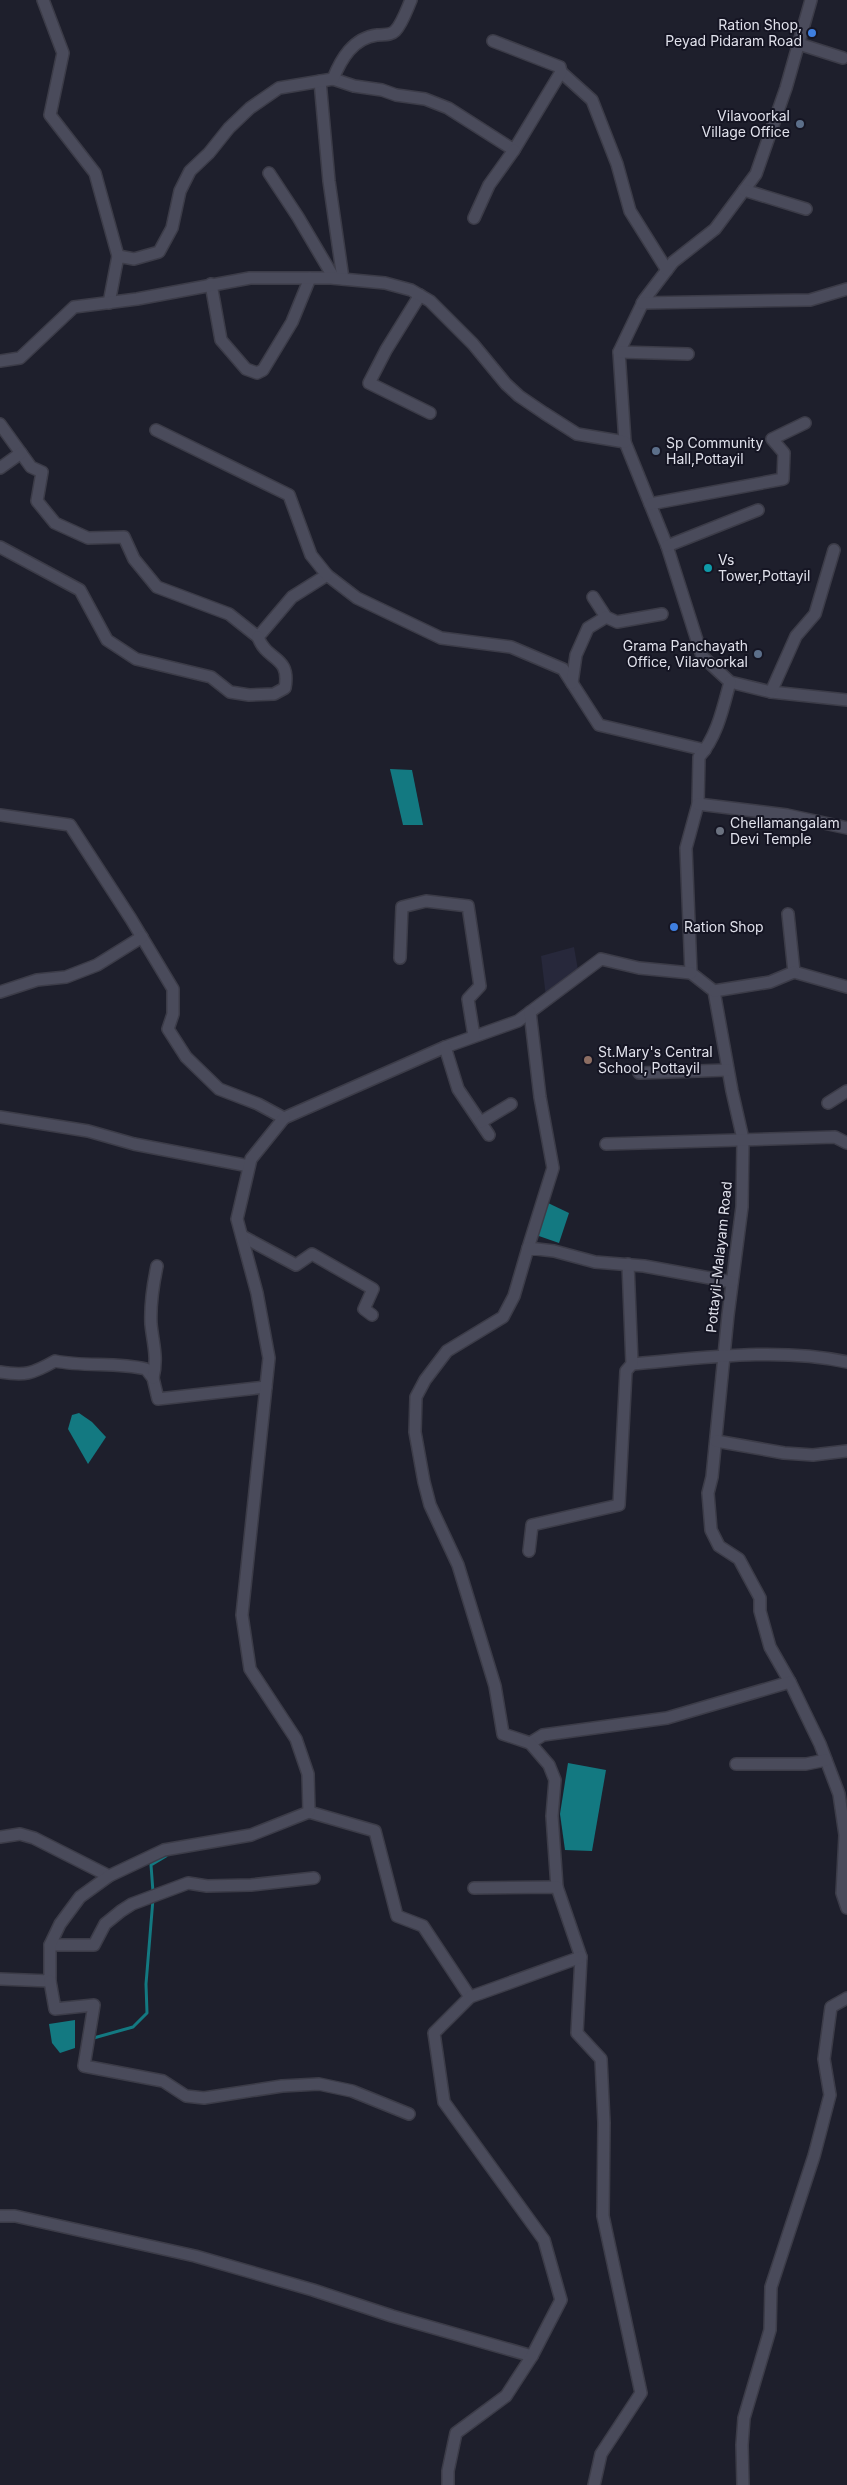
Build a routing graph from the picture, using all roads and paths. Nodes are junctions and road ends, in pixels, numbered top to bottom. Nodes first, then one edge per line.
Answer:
1 (43, 0) edge
2 (411, 0) edge
3 (811, 0) edge
4 (493, 41) dead end
5 (799, 44) junction
6 (843, 58) dead end
7 (561, 72) junction
8 (333, 79) junction
9 (320, 81) junction
10 (514, 150) junction
11 (269, 173) dead end
12 (744, 190) junction
13 (806, 209) dead end
14 (474, 218) dead end
15 (118, 256) junction
16 (667, 270) junction
17 (310, 278) junction
18 (339, 279) junction
19 (211, 284) junction
20 (847, 289) edge
21 (420, 295) junction
22 (109, 303) junction
23 (642, 303) junction
24 (618, 352) junction
25 (688, 354) dead end
26 (0, 361) edge
27 (430, 413) dead end
28 (805, 423) dead end
29 (0, 424) edge
30 (156, 430) dead end
31 (624, 442) junction
32 (20, 453) junction
33 (0, 468) edge
34 (650, 504) junction
35 (758, 510) dead end
36 (667, 546) junction
37 (0, 547) edge
38 (834, 550) dead end
39 (327, 575) junction
40 (594, 597) dead end
41 (662, 614) dead end
42 (606, 617) junction
43 (258, 636) junction
44 (730, 682) junction
45 (572, 683) junction
46 (771, 692) junction
47 (847, 700) edge
48 (705, 750) junction
49 (698, 804) junction
50 (0, 815) edge
51 (847, 828) edge
52 (788, 914) dead end
53 (142, 937) junction
54 (400, 958) dead end
55 (691, 972) junction
56 (794, 972) junction
57 (847, 987) edge
58 (714, 991) junction
59 (0, 992) edge
60 (530, 1012) junction
61 (474, 1036) junction
62 (445, 1047) junction
63 (728, 1070) junction
64 (639, 1073) dead end
65 (847, 1092) edge
66 (828, 1103) dead end
67 (511, 1104) dead end
68 (0, 1117) edge
69 (284, 1118) junction
70 (481, 1122) junction
71 (489, 1135) dead end
72 (743, 1139) junction
73 (847, 1142) edge
74 (606, 1144) dead end
75 (249, 1166) junction
76 (242, 1236) junction
77 (528, 1248) junction
78 (628, 1264) junction
79 (157, 1266) dead end
80 (732, 1282) junction
81 (372, 1315) dead end
82 (725, 1356) junction
83 (847, 1362) edge
84 (632, 1364) junction
85 (0, 1372) edge
86 (153, 1378) junction
87 (266, 1387) junction
88 (716, 1441) junction
89 (847, 1451) edge
90 (530, 1551) dead end
91 (790, 1682) junction
92 (530, 1743) junction
93 (826, 1760) junction
94 (736, 1764) dead end
95 (310, 1812) junction
96 (0, 1837) edge
97 (109, 1876) junction
98 (314, 1878) dead end
99 (557, 1887) junction
100 (474, 1888) dead end
101 (847, 1908) edge
102 (50, 1945) junction
103 (581, 1957) junction
104 (0, 1979) edge
105 (50, 1982) junction
106 (470, 1997) junction
107 (847, 1998) edge
108 (409, 2114) dead end
109 (0, 2216) edge
110 (532, 2356) junction
111 (448, 2485) edge
112 (594, 2485) edge
113 (742, 2485) edge

1 - 15 street
2 - 8 street
3 - 5 street
4 - 7 street
5 - 6 street
5 - 12 street
7 - 10 street
7 - 16 street
8 - 9 street
8 - 10 street
9 - 15 street
9 - 18 street
10 - 14 street
11 - 18 street
12 - 13 street
12 - 16 street
15 - 22 street
16 - 23 street
17 - 18 street
17 - 19 street
17 - 19 street
18 - 21 street
19 - 22 street
20 - 23 street
21 - 27 street
21 - 31 street
22 - 26 street
23 - 24 street
24 - 25 street
24 - 31 street
28 - 34 street
29 - 32 street
30 - 39 street
31 - 34 street
32 - 33 street
32 - 43 street
34 - 36 street
35 - 36 street
36 - 44 street
37 - 43 street
38 - 46 street
39 - 43 street
39 - 45 street
40 - 42 street
41 - 42 street
42 - 45 street
44 - 46 street
44 - 48 street
45 - 48 street
46 - 47 street
48 - 49 street
49 - 51 street
49 - 55 street
50 - 53 street
52 - 56 street
53 - 59 street
53 - 69 street
54 - 61 street
55 - 58 street
55 - 60 street
56 - 57 street
56 - 58 street
58 - 63 street, Pottayil-Malayam Road
60 - 61 street
60 - 77 street
61 - 62 street
62 - 69 street
62 - 70 street
63 - 64 street
63 - 72 street, Pottayil-Malayam Road
65 - 66 street
67 - 70 street
68 - 75 street
69 - 75 street
70 - 71 street
72 - 73 street
72 - 74 street
72 - 80 street, Pottayil-Malayam Road
75 - 76 street
76 - 81 street
76 - 87 street
77 - 78 street
77 - 92 street
78 - 80 street
78 - 84 street
79 - 86 street
80 - 82 street, Pottayil-Malayam Road
82 - 83 street
82 - 84 street
82 - 88 street, Pottayil-Malayam Road
84 - 90 street
85 - 86 street
86 - 87 street
87 - 95 street
88 - 89 street
88 - 91 street, Pottayil-Malayam Road
91 - 92 street
91 - 93 street, Pottayil-Malayam Road
92 - 99 street
93 - 94 street
93 - 101 street, Pottayil-Malayam Road
95 - 97 street
95 - 106 street
96 - 97 street
97 - 102 street
98 - 102 street
99 - 100 street
99 - 103 street
102 - 105 street
103 - 106 street
103 - 112 street
104 - 105 street
105 - 108 street
106 - 110 street
107 - 113 street
109 - 110 street
110 - 111 street

